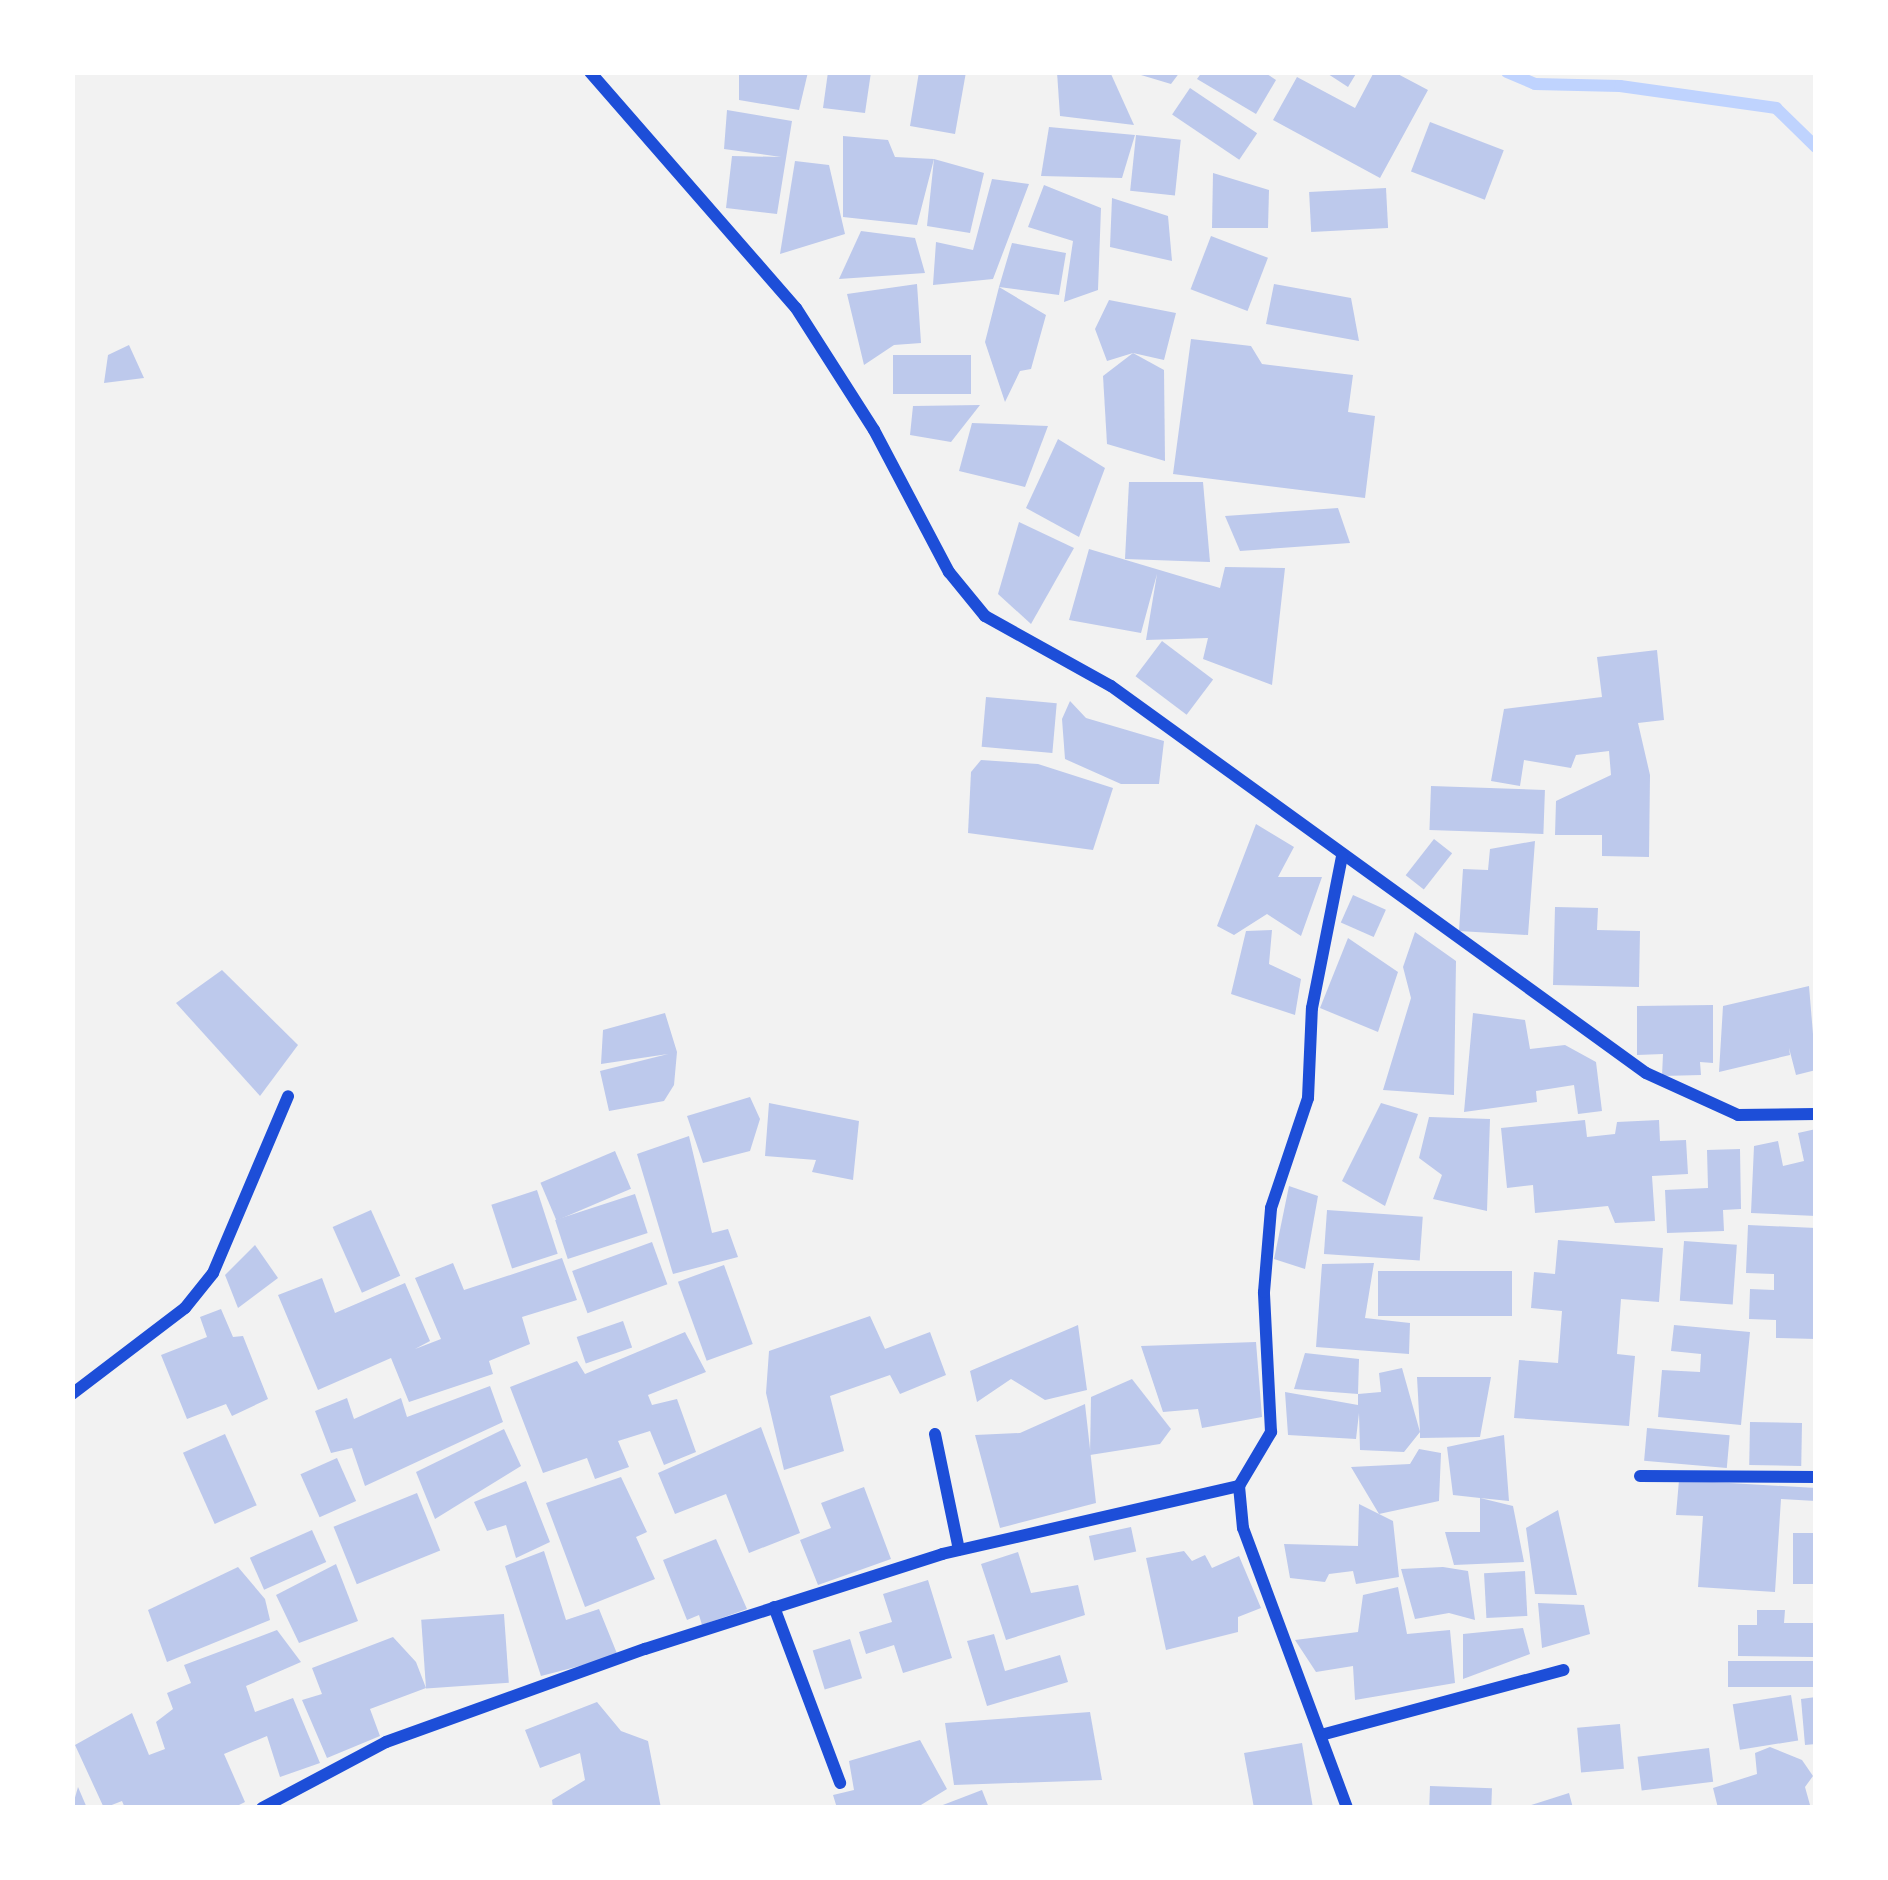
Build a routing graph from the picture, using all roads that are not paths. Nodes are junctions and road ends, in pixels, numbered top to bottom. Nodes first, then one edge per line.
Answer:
1 (590, 72) edge
2 (1342, 856) junction
3 (288, 1096) dead end
4 (1816, 1114) edge
5 (72, 1394) edge
6 (935, 1434) dead end
7 (1640, 1476) dead end
8 (1816, 1478) edge
9 (1239, 1486) junction
10 (958, 1550) junction
11 (774, 1607) junction
12 (1563, 1670) dead end
13 (1321, 1735) junction
14 (840, 1783) dead end
15 (262, 1808) edge
16 (1347, 1808) edge

1 - 2 street
2 - 4 street
2 - 9 street
3 - 5 street
6 - 10 street
7 - 8 street
9 - 10 street
9 - 13 street
10 - 11 street
11 - 14 street
11 - 15 street
12 - 13 street
13 - 16 street

